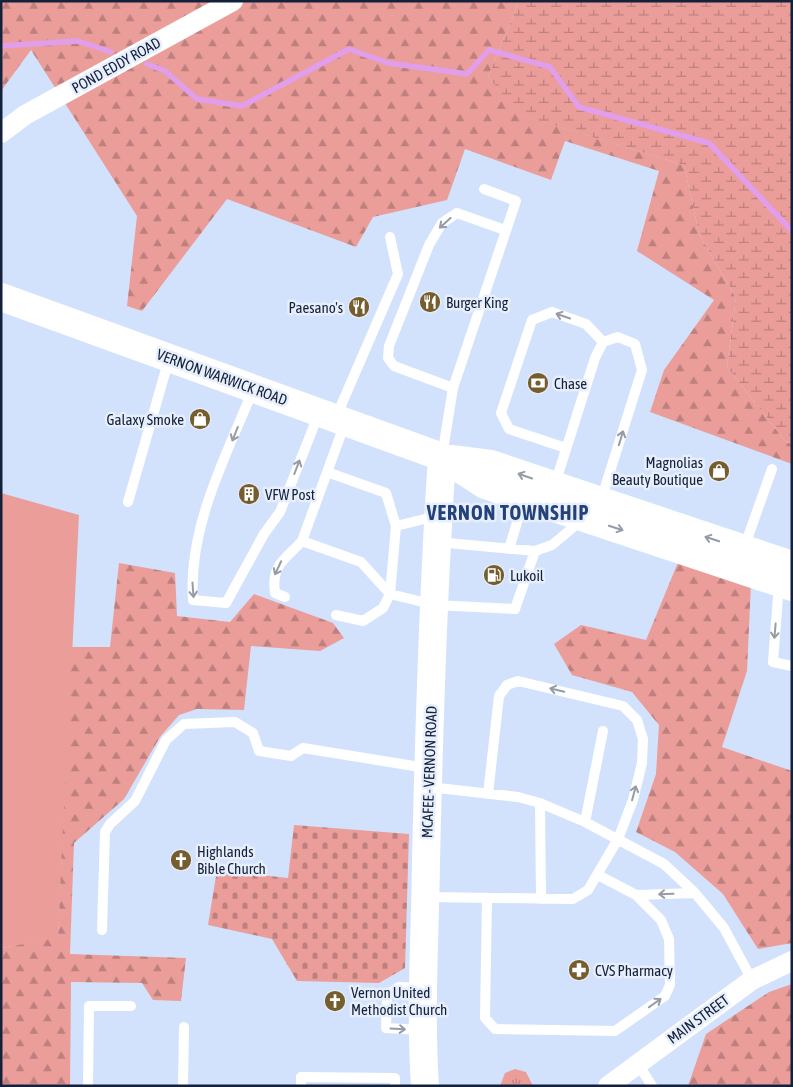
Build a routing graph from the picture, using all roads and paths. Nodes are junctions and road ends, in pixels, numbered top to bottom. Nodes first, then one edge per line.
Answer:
1 (233, 1) edge
2 (1, 133) edge
3 (484, 189) dead end
4 (505, 230) junction
5 (390, 237) dead end
6 (1, 297) edge
7 (603, 342) junction
8 (169, 358) junction
9 (453, 388) junction
10 (253, 389) junction
11 (333, 417) junction
12 (566, 448) junction
13 (442, 458) junction
14 (772, 470) dead end
15 (327, 472) junction
16 (554, 486) junction
17 (524, 498) junction
18 (128, 502) dead end
19 (593, 510) junction
20 (438, 515) junction
21 (396, 526) junction
22 (302, 541) junction
23 (436, 542) junction
24 (509, 549) junction
25 (744, 549) junction
26 (534, 551) junction
27 (788, 578) edge
28 (390, 594) junction
29 (285, 597) dead end
30 (435, 605) junction
31 (336, 615) dead end
32 (792, 666) edge
33 (603, 730) dead end
34 (428, 778) junction
35 (488, 794) junction
36 (540, 803) junction
37 (585, 822) junction
38 (618, 839) junction
39 (598, 875) junction
40 (695, 893) junction
41 (636, 895) junction
42 (426, 897) junction
43 (486, 899) junction
44 (541, 900) junction
45 (102, 930) dead end
46 (792, 962) edge
47 (752, 980) junction
48 (424, 988) junction
49 (131, 1006) dead end
50 (184, 1027) dead end
51 (422, 1030) junction
52 (638, 1064) junction
53 (88, 1086) edge
54 (183, 1086) edge
55 (301, 1086) edge
56 (395, 1086) edge
57 (425, 1086) edge
58 (608, 1086) edge
59 (652, 1086) edge

1 - 2 street, POND EDDY ROAD
3 - 4 lane
4 - 9 lane
4 -> 9 lane
5 - 11 lane
6 - 8 main road, VERNON WARWICK ROAD
7 - 12 lane
7 -> 12 lane
19 -> 7 lane
8 - 10 main road, VERNON WARWICK ROAD
8 - 18 lane
9 - 13 lane
10 - 11 main road, VERNON WARWICK ROAD
10 -> 11 lane
11 - 13 main road, VERNON WARWICK ROAD
11 - 15 lane
12 - 16 lane
16 -> 13 main road
13 - 17 main road
13 - 20 main road, MCAFEE - VERNON ROAD
14 - 25 lane
15 - 21 lane
15 - 22 lane
16 - 19 main road
17 - 19 main road
17 - 24 lane
25 -> 19 main road
19 - 26 lane
19 -> 27 main road
20 - 21 lane
20 - 23 main road, MCAFEE - VERNON ROAD
21 - 28 lane
22 - 28 lane
22 -> 29 lane
23 - 24 lane
23 - 30 main road, MCAFEE - VERNON ROAD
24 - 26 lane
25 - 27 main road
26 - 30 lane
27 -> 32 lane
28 - 30 lane
28 - 31 lane
30 - 34 main road, MCAFEE - VERNON ROAD
33 - 37 lane
34 - 35 lane
34 - 42 main road, MCAFEE - VERNON ROAD
34 - 45 lane
35 - 36 lane
38 -> 35 lane
36 - 37 lane
36 - 44 lane
37 - 38 lane
38 - 39 lane
38 - 40 lane
39 - 41 lane
39 - 44 lane
40 -> 41 lane
40 - 47 lane
43 -> 41 lane
42 - 43 lane
42 - 48 main road, MCAFEE - VERNON ROAD
43 - 44 lane
46 - 47 street, MAIN STREET
47 - 52 street, MAIN STREET
48 - 51 main road, MCAFEE - VERNON ROAD
48 -> 51 lane
49 - 53 lane
50 - 54 lane
51 - 57 main road, MCAFEE - VERNON ROAD
52 - 58 street, MAIN STREET
52 - 59 lane
55 - 56 lane

